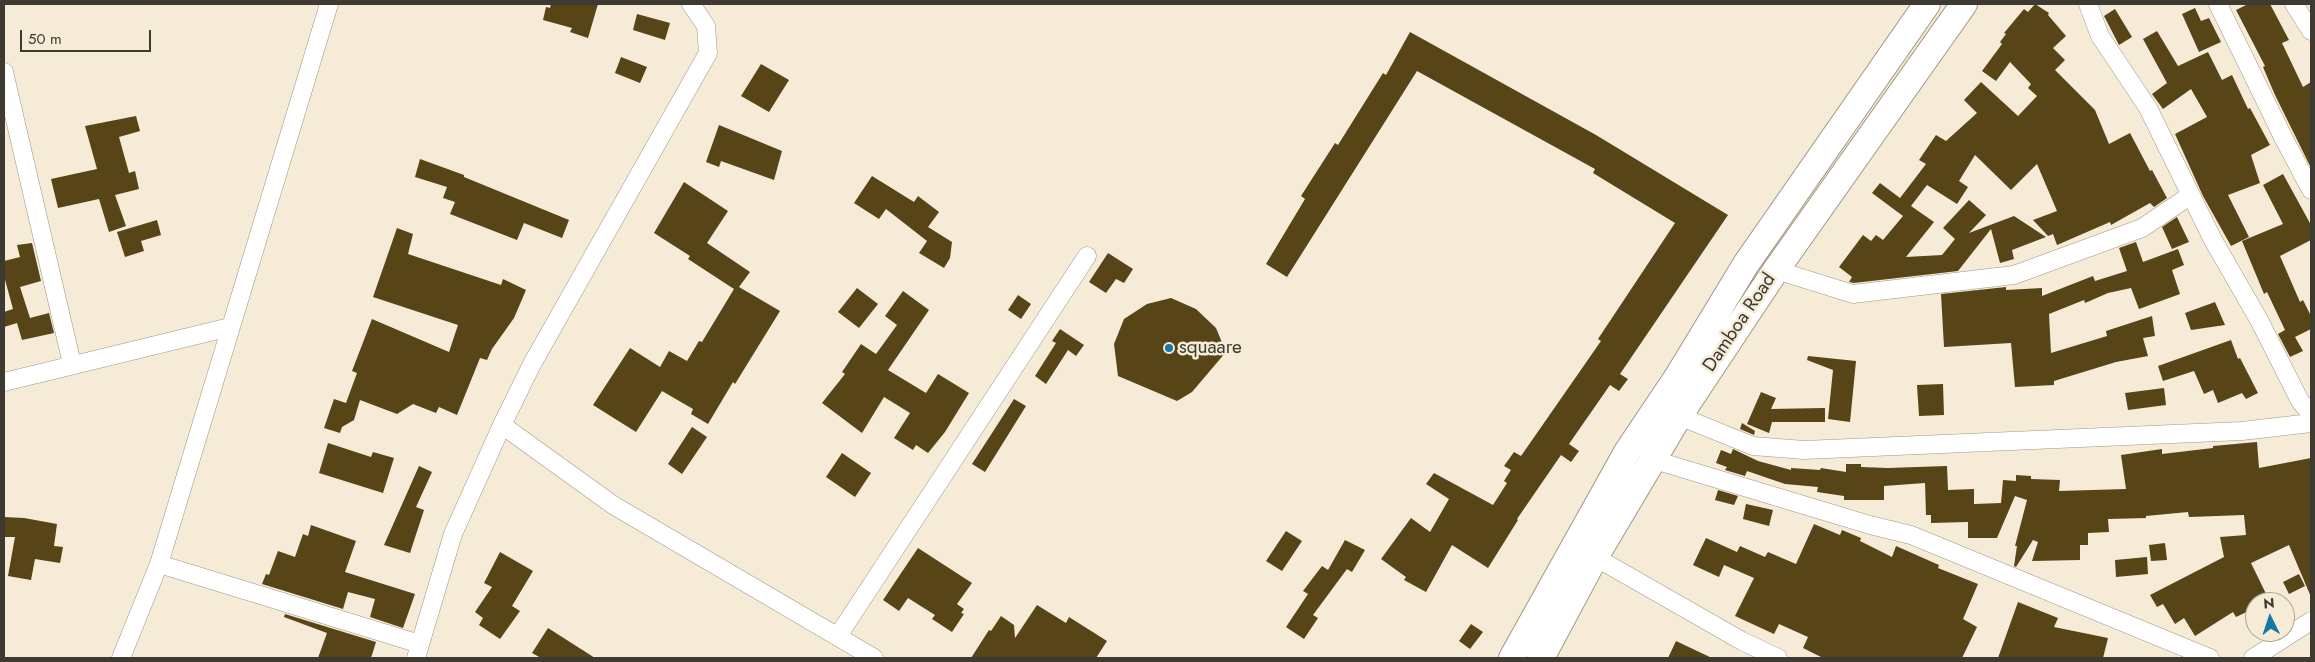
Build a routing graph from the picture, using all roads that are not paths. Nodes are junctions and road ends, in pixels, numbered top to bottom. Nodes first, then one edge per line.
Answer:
1 (329, 4) edge
2 (691, 4) edge
3 (1927, 4) edge
4 (1964, 4) edge
5 (2088, 4) edge
6 (2218, 4) edge
7 (2294, 4) edge
8 (2311, 31) edge
9 (4, 72) edge
10 (2311, 190) edge
11 (2191, 195) junction
12 (1087, 256) dead end
13 (1776, 270) junction
14 (230, 327) junction
15 (72, 364) junction
16 (4, 382) edge
17 (2311, 414) edge
18 (1678, 416) junction
19 (2311, 423) edge
20 (502, 424) junction
21 (1651, 459) junction
22 (1595, 556) junction
23 (159, 564) junction
24 (2311, 621) edge
25 (838, 636) junction
26 (418, 651) edge
27 (121, 658) edge
28 (874, 658) edge
29 (1512, 658) edge
30 (1541, 658) edge
31 (1778, 658) edge
32 (2210, 658) edge
33 (2253, 658) edge

1 - 14 street
2 - 20 street
3 - 29 main road, Damboa Road
4 - 13 main road, Damboa Road
5 - 11 street
6 - 10 street
7 - 8 street
9 - 15 street
11 - 13 street
11 - 17 street
12 - 25 street
13 - 18 main road, Damboa Road
14 - 15 street
14 - 23 street
15 - 16 street
18 - 19 street
18 - 21 main road, Damboa Road
20 - 25 street
20 - 26 street
21 - 22 main road, Damboa Road
21 - 32 street
22 - 30 main road, Damboa Road
22 - 31 street
23 - 26 street
23 - 27 street
24 - 33 street
25 - 28 street

